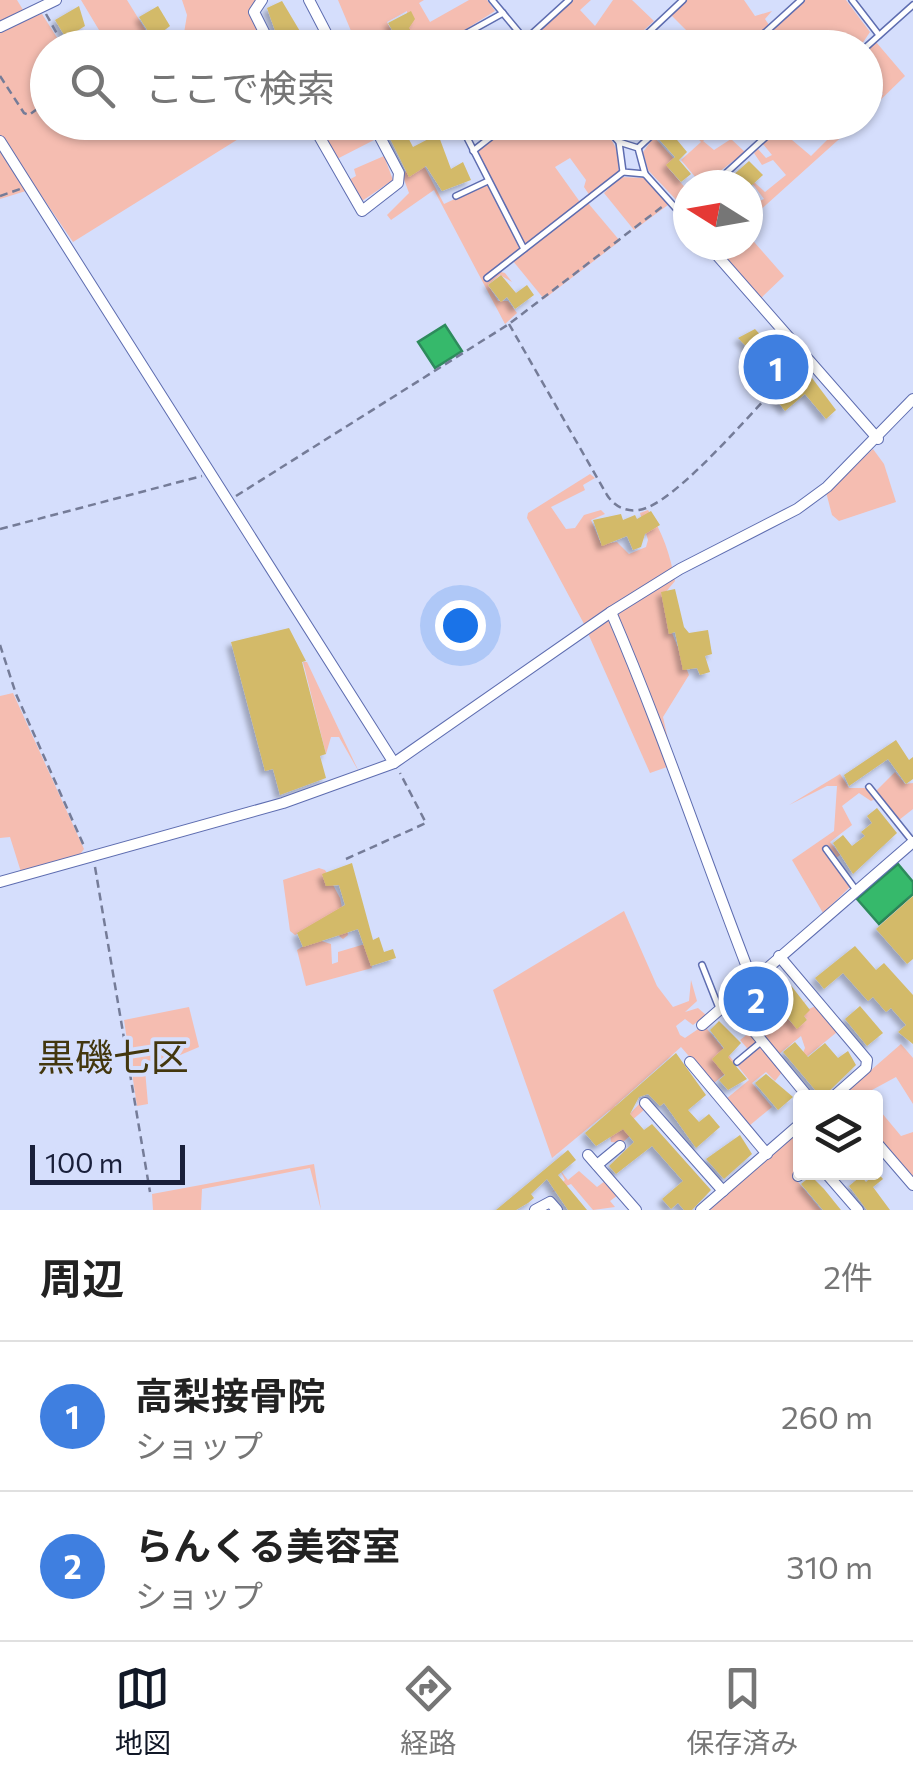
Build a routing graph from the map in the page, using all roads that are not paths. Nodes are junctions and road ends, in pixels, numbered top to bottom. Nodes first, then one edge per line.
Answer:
1 (56, 0) edge
2 (262, 0) edge
3 (310, 0) edge
4 (492, 0) edge
5 (568, 0) edge
6 (683, 0) edge
7 (801, 0) edge
8 (852, 0) edge
9 (913, 4) edge
10 (503, 13) junction
11 (0, 28) edge
12 (263, 30) edge
13 (325, 30) edge
14 (472, 30) edge
15 (517, 30) edge
16 (536, 30) edge
17 (651, 30) edge
18 (768, 30) edge
19 (875, 30) edge
20 (883, 31) edge
21 (321, 140) edge
22 (382, 140) edge
23 (467, 140) edge
24 (487, 140) edge
25 (647, 140) edge
26 (762, 140) edge
27 (0, 141) edge
28 (618, 142) joint
29 (638, 148) junction
30 (473, 151) junction
31 (729, 170) edge
32 (623, 172) junction
33 (645, 174) junction
34 (488, 181) junction
35 (456, 196) dead end
36 (673, 203) edge
37 (524, 250) junction
38 (721, 260) edge
39 (487, 278) dead end
40 (913, 400) edge
41 (878, 439) junction
42 (611, 612) junction
43 (394, 763) junction
44 (869, 786) dead end
45 (913, 842) edge
46 (826, 849) dead end
47 (0, 882) edge
48 (856, 890) junction
49 (779, 956) junction
50 (702, 964) dead end
51 (752, 980) junction
52 (724, 1005) junction
53 (702, 1025) dead end
54 (762, 1041) junction
55 (690, 1062) dead end
56 (736, 1062) dead end
57 (802, 1090) edge
58 (841, 1090) edge
59 (646, 1103) dead end
60 (793, 1130) edge
61 (620, 1146) dead end
62 (883, 1150) edge
63 (766, 1154) junction
64 (588, 1155) dead end
65 (597, 1165) junction
66 (832, 1180) edge
67 (913, 1185) edge
68 (723, 1191) junction
69 (534, 1210) edge
70 (557, 1210) edge
71 (636, 1210) edge
72 (701, 1210) edge
73 (858, 1210) edge

1 - 11 street
2 - 12 street
3 - 13 street
4 - 10 lane
5 - 16 lane
6 - 17 lane
7 - 18 lane
8 - 19 lane
9 - 20 lane
10 - 14 lane
10 - 15 lane
21 - 22 street
23 - 30 lane
24 - 30 lane
25 - 29 lane
26 - 31 lane
27 - 43 street
28 - 29 lane
28 - 32 lane
29 - 33 lane
30 - 34 lane
32 - 33 lane
32 - 37 lane
33 - 36 lane
34 - 35 lane
34 - 37 lane
37 - 39 lane
38 - 41 street
40 - 41 street
41 - 42 street
42 - 43 street
42 - 51 street
43 - 47 street
44 - 45 lane
45 - 48 street
46 - 48 lane
48 - 49 street
49 - 51 street
49 - 58 street
50 - 52 lane
51 - 52 street
52 - 53 street
52 - 54 street
54 - 56 lane
54 - 57 street
55 - 63 street
59 - 68 street
60 - 63 street
61 - 65 street
62 - 67 street
63 - 68 street
64 - 65 street
65 - 71 street
66 - 73 street
68 - 72 street
69 - 70 street

